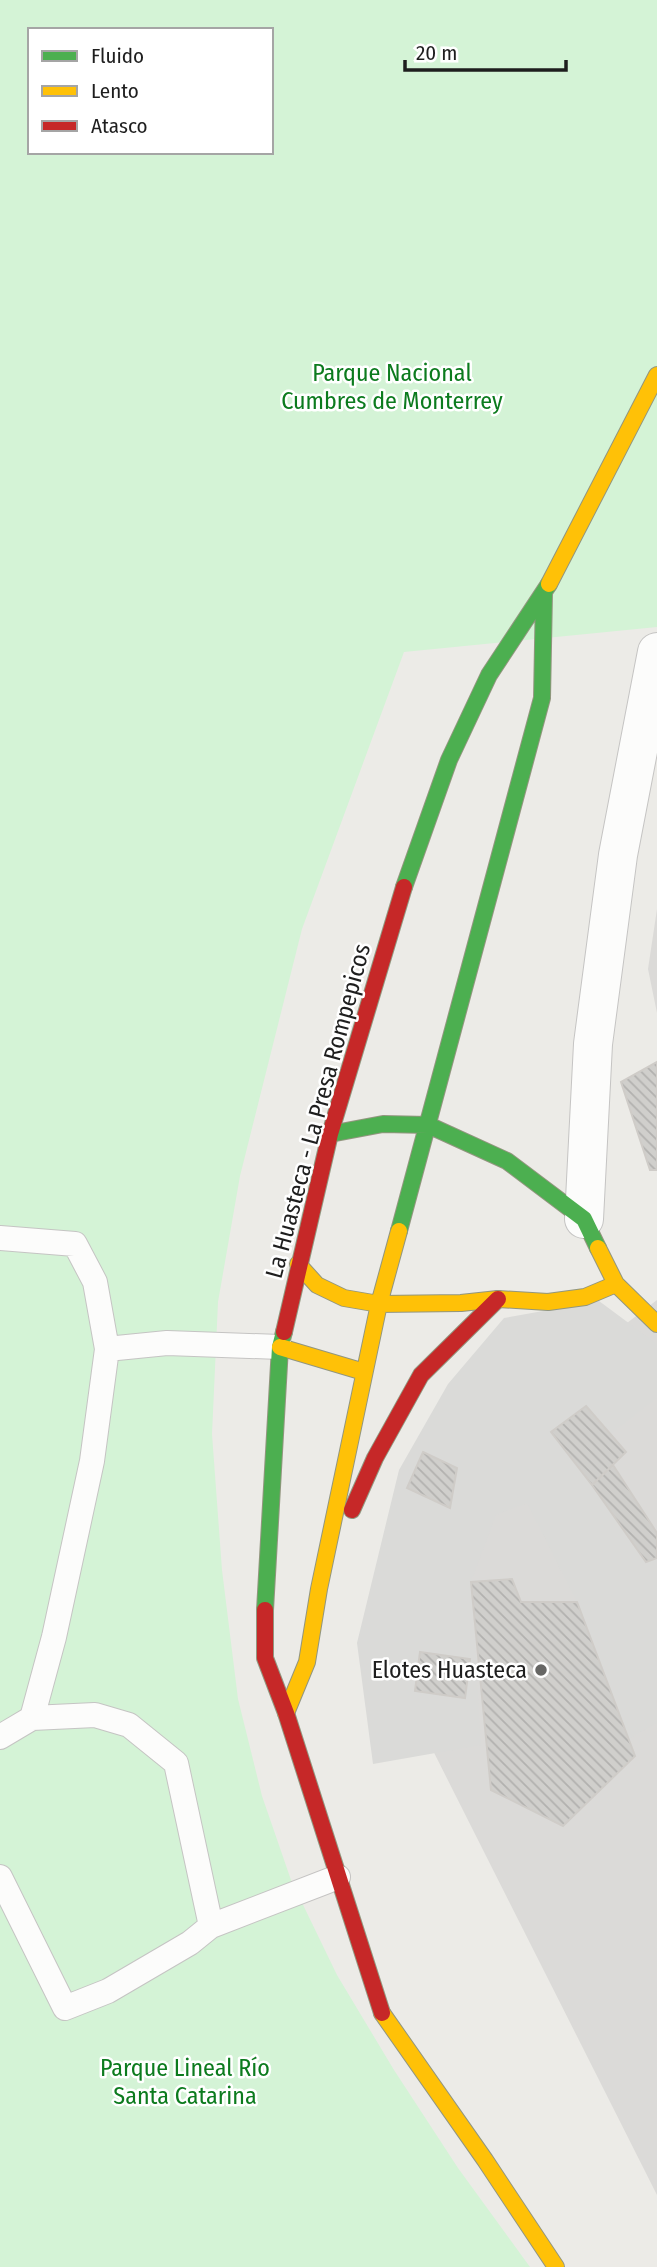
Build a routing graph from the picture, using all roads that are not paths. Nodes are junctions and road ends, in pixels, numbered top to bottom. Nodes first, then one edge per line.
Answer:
1 (657, 375) edge
2 (544, 593) junction
3 (657, 652) edge
4 (428, 1125) junction
5 (330, 1135) junction
6 (584, 1219) junction
7 (0, 1238) edge
8 (298, 1264) junction
9 (616, 1284) junction
10 (498, 1299) junction
11 (379, 1304) junction
12 (653, 1311) edge
13 (280, 1347) junction
14 (107, 1349) junction
15 (364, 1372) junction
16 (319, 1589) junction
17 (286, 1713) junction
18 (32, 1718) junction
19 (0, 1737) edge
20 (0, 1877) edge
21 (338, 1877) junction
22 (211, 1926) junction
23 (556, 2267) edge

1 - 2 main road, La Huasteca - La Presa Rompepicos
2 - 4 main road, La Huasteca - La Presa Rompepicos
2 - 5 main road, La Huasteca - La Presa Rompepicos
3 - 6 street
4 - 5 main road
4 - 6 main road
4 - 11 main road, La Huasteca - La Presa Rompepicos
5 - 8 main road, La Huasteca - La Presa Rompepicos
6 - 9 main road
7 - 14 lane
8 - 11 main road
8 - 13 main road, La Huasteca - La Presa Rompepicos
9 - 10 main road
9 - 12 main road
10 - 11 main road
10 - 16 main road
11 - 15 main road, La Huasteca - La Presa Rompepicos
13 - 14 lane
13 - 15 main road
13 - 17 main road, La Huasteca - La Presa Rompepicos
14 - 18 lane
15 - 16 main road, La Huasteca - La Presa Rompepicos
16 - 17 main road, La Huasteca - La Presa Rompepicos
17 - 21 main road, La Huasteca - La Presa Rompepicos
18 - 19 lane
18 - 22 lane
20 - 22 lane
21 - 22 lane
21 - 23 main road, La Huasteca - La Presa Rompepicos

